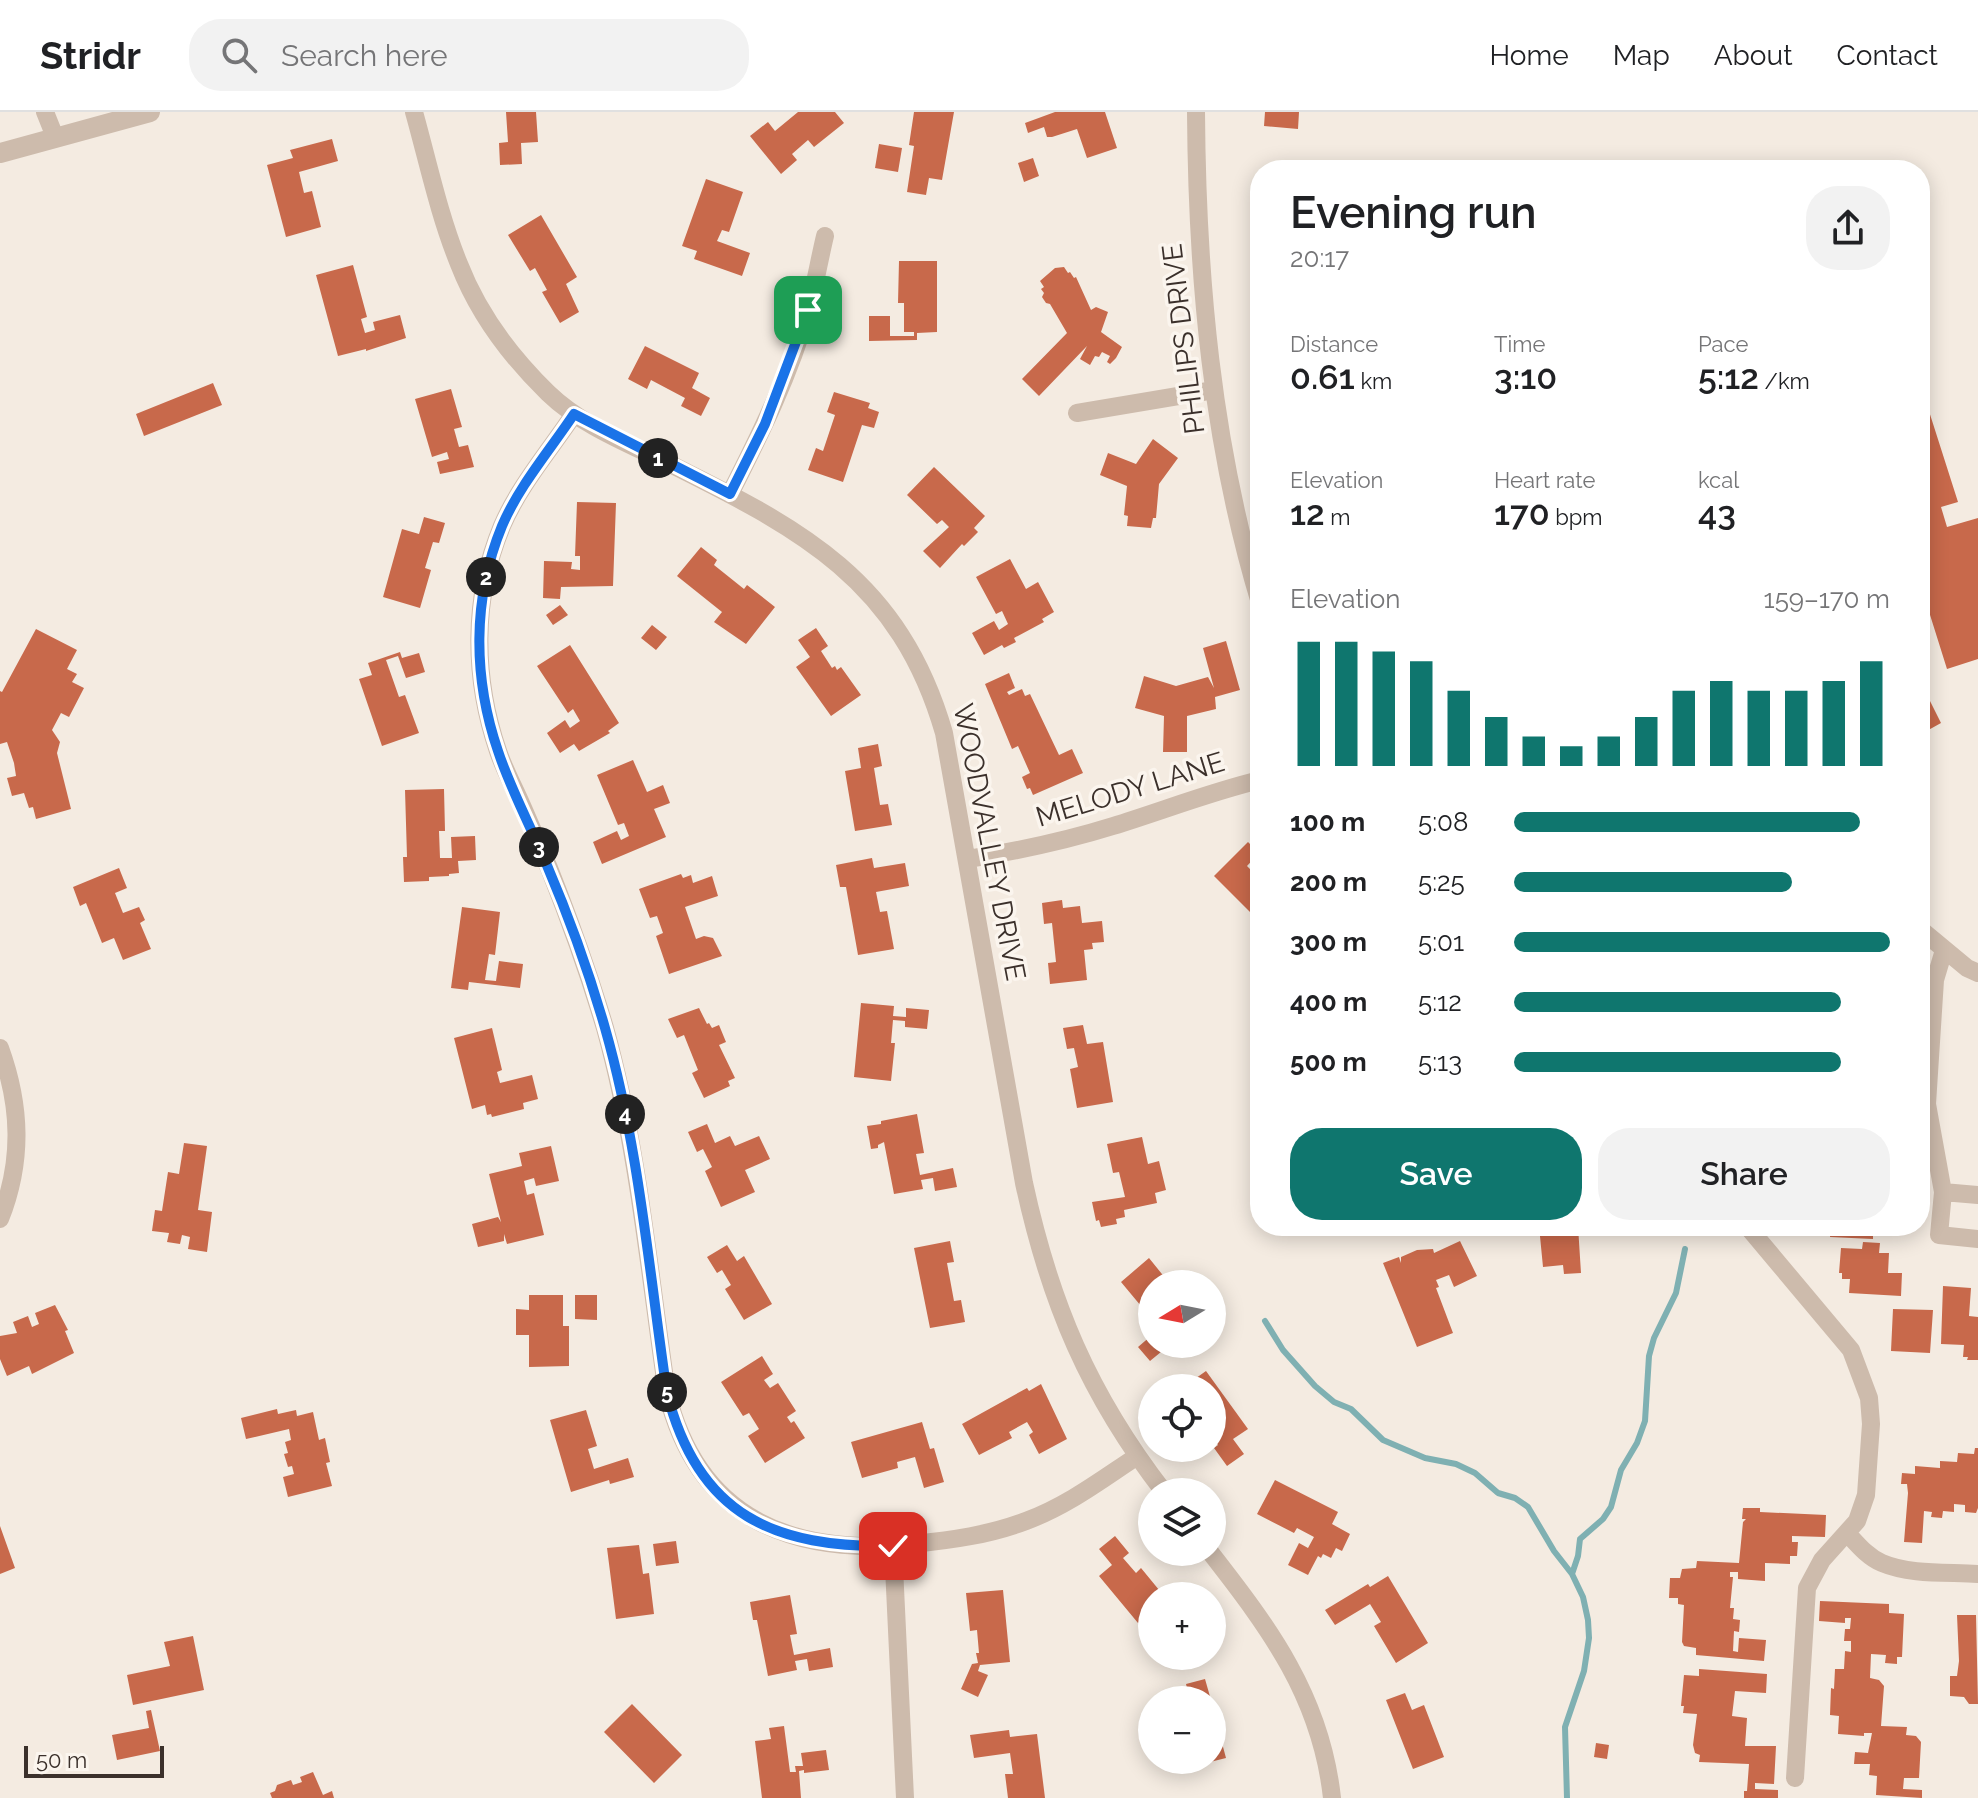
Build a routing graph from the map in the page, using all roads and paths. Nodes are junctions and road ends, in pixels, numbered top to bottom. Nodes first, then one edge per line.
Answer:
1 (45, 112) edge
2 (150, 112) edge
3 (414, 112) edge
4 (1196, 112) edge
5 (55, 137) junction
6 (0, 153) edge
7 (825, 236) dead end
8 (1214, 390) junction
9 (1077, 413) dead end
10 (574, 414) junction
11 (730, 494) junction
12 (1250, 564) edge
13 (1250, 782) edge
14 (968, 859) junction
15 (1930, 938) edge
16 (1944, 950) junction
17 (1978, 973) edge
18 (0, 1048) edge
19 (1930, 1058) edge
20 (1930, 1120) edge
21 (1943, 1192) junction
22 (1978, 1195) edge
23 (0, 1219) edge
24 (1755, 1236) edge
25 (1978, 1239) edge
26 (1136, 1457) junction
27 (1153, 1478) edge
28 (1848, 1534) junction
29 (893, 1546) junction
30 (1221, 1566) edge
31 (1978, 1574) edge
32 (1795, 1778) dead end
33 (905, 1798) edge
34 (1332, 1798) edge

1 - 5 street
2 - 5 street
3 - 10 street, WOODVALLEY DRIVE
4 - 8 street, PHILIPS DRIVE
5 - 6 street
7 - 11 street
8 - 9 street
8 - 12 street, PHILIPS DRIVE
10 - 11 street, WOODVALLEY DRIVE
10 - 29 street
11 - 14 street, WOODVALLEY DRIVE
13 - 14 street, MELODY LANE
14 - 26 street, WOODVALLEY DRIVE
15 - 16 street
16 - 17 street
16 - 19 street
18 - 23 street
20 - 21 street
21 - 22 street
21 - 25 street
24 - 28 street
26 - 27 street, WOODVALLEY DRIVE
26 - 29 street
28 - 31 street
28 - 32 street
29 - 33 street
30 - 34 street

